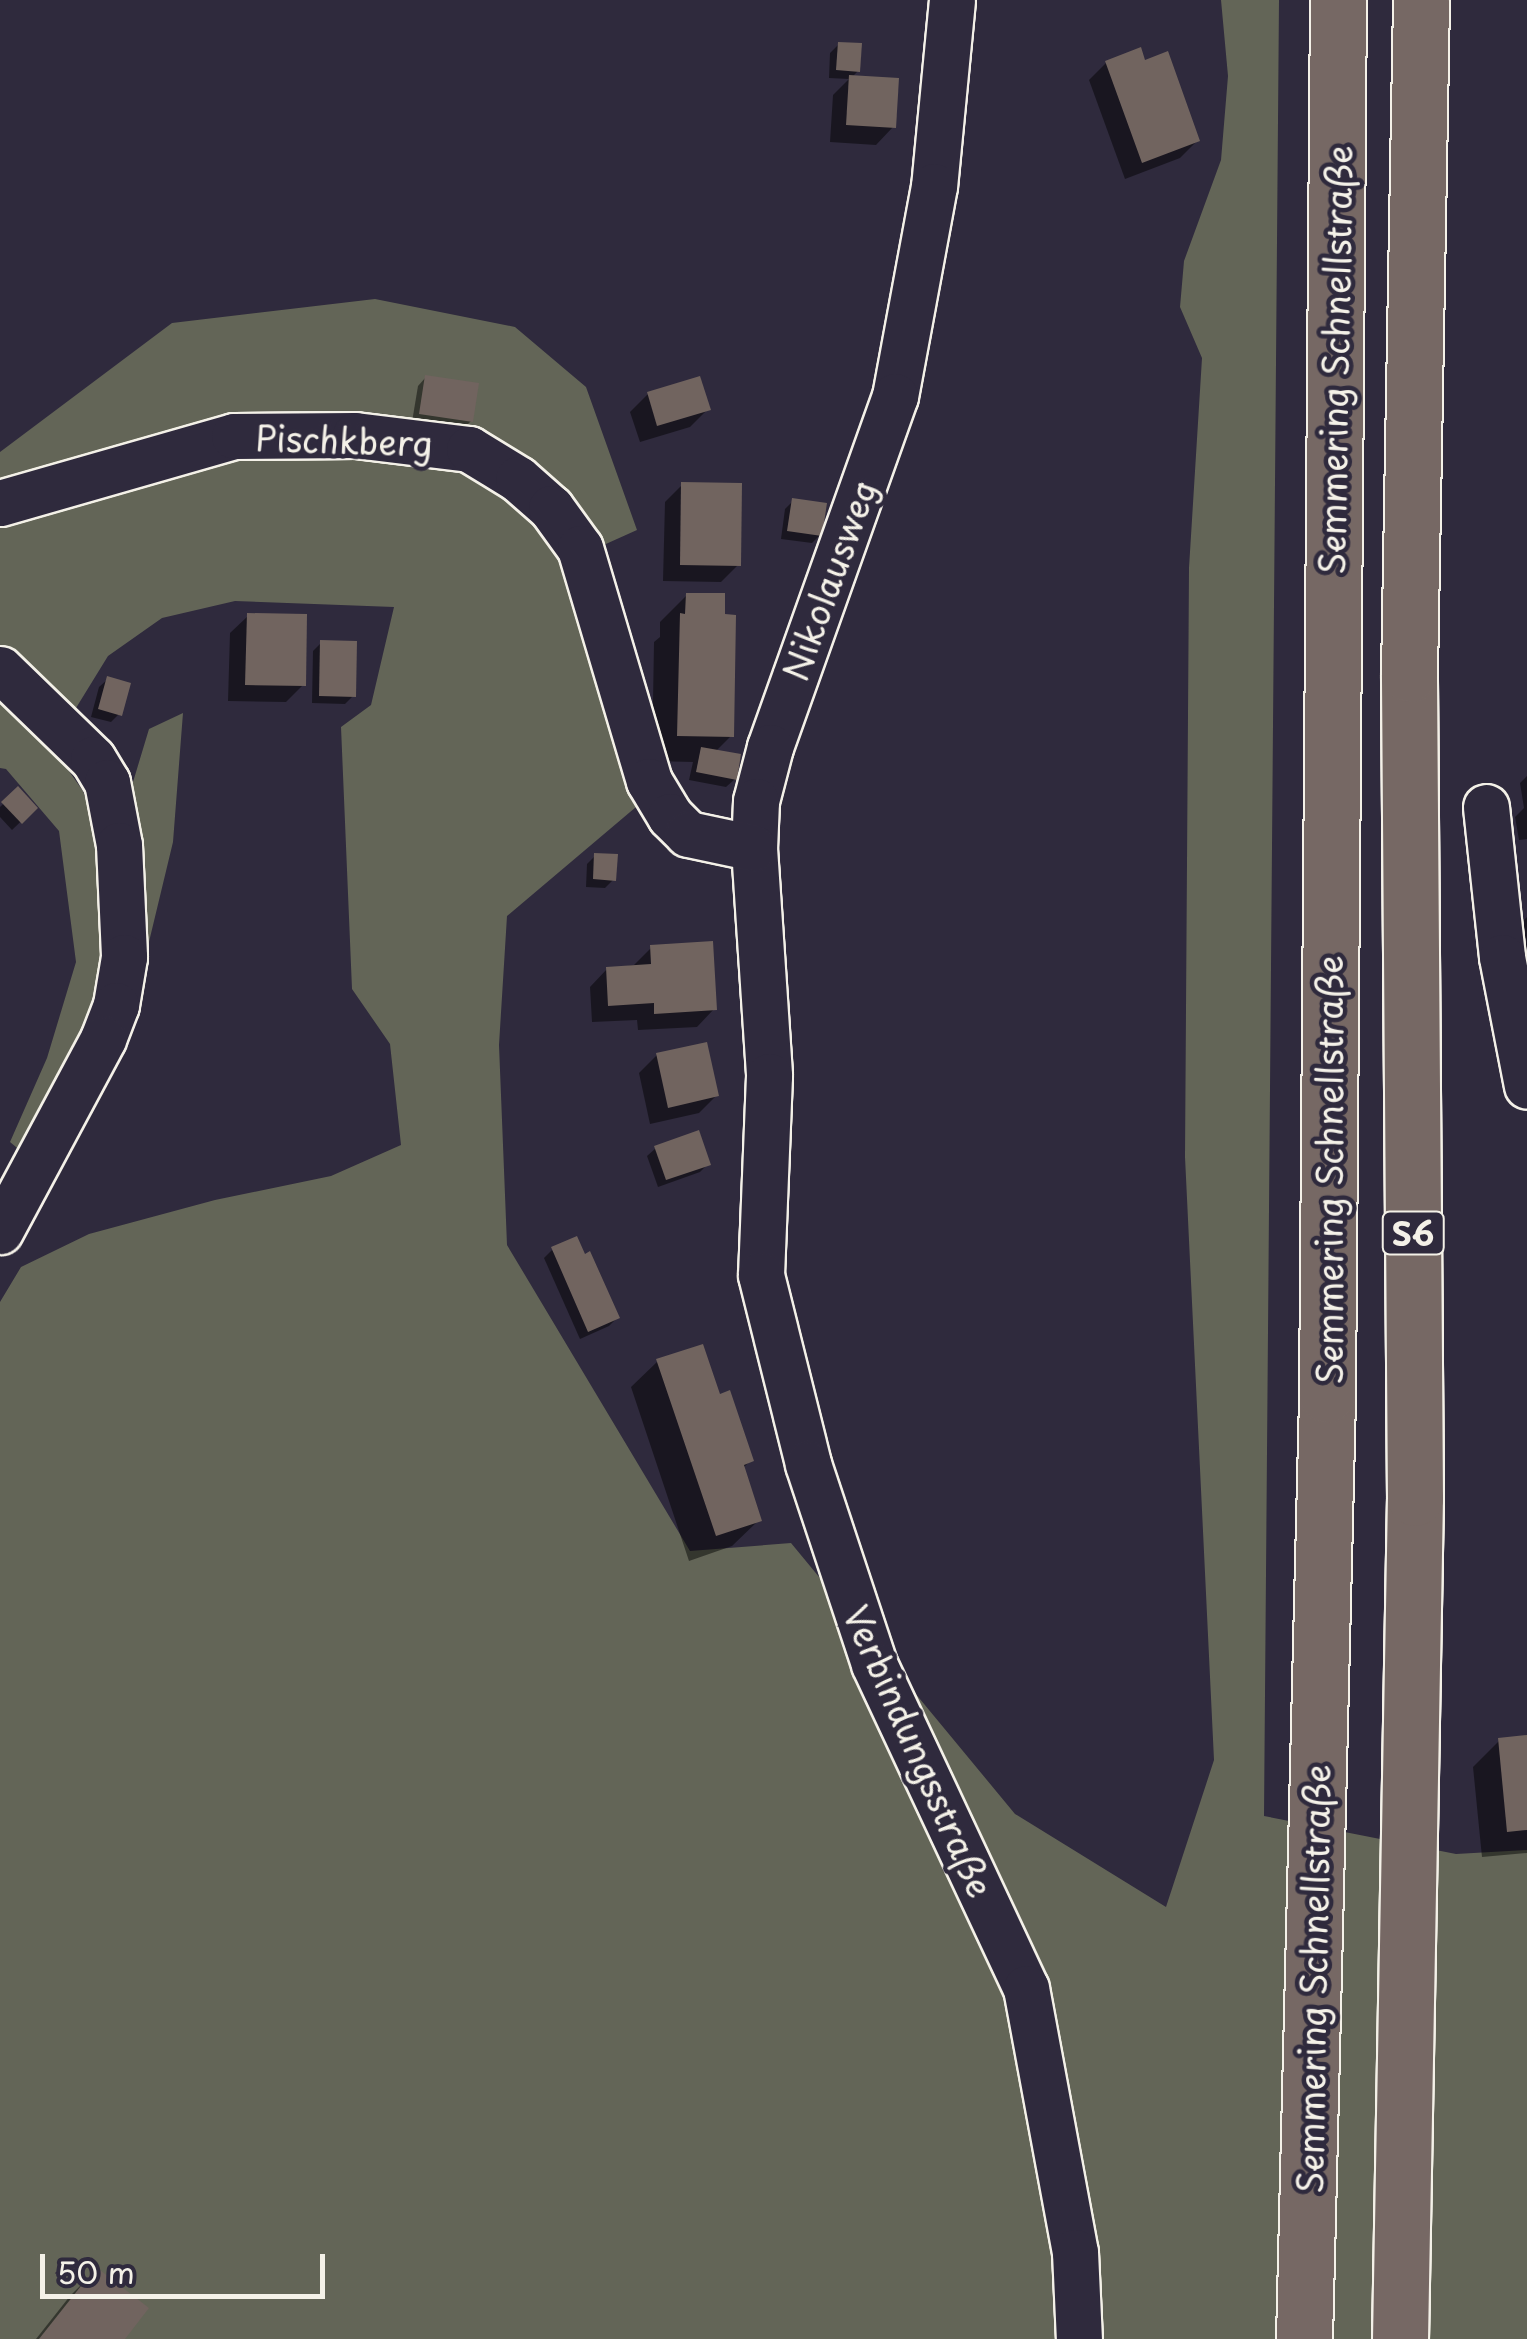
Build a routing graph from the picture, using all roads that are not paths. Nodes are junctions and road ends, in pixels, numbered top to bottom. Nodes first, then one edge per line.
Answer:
1 (952, 0) edge
2 (1338, 0) edge
3 (1420, 0) edge
4 (0, 503) edge
5 (0, 669) edge
6 (1486, 807) dead end
7 (754, 848) junction
8 (1527, 1086) edge
9 (765, 1162) joint
10 (0, 1231) edge
11 (1078, 2339) edge
12 (1304, 2339) edge
13 (1400, 2339) edge

1 - 7 street, Nikolausweg
2 - 12 highway, Semmering Schnellstraße / S6
3 - 13 highway, S6
4 - 7 street, Pischkberg
5 - 10 street
6 - 8 street
7 - 9 street, Nikolausweg
9 - 11 street, Verbindungsstraße

